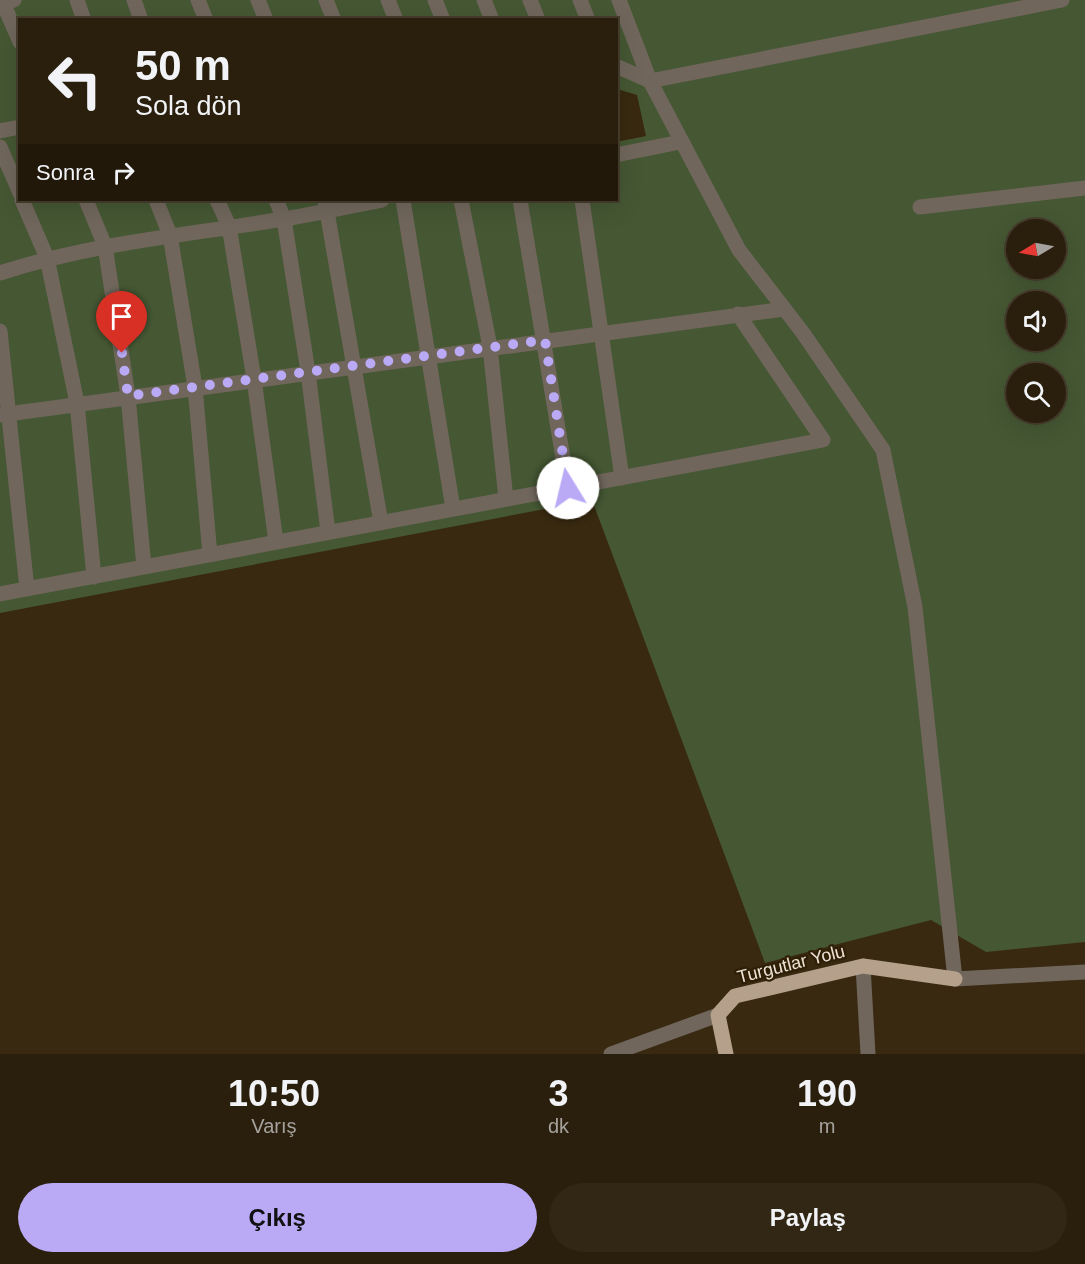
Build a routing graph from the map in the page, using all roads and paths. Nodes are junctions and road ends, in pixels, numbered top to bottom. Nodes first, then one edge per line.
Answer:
1 (14, 0) edge
2 (77, 0) edge
3 (134, 0) edge
4 (198, 0) edge
5 (258, 0) edge
6 (326, 0) edge
7 (388, 0) edge
8 (435, 0) edge
9 (484, 0) edge
10 (530, 0) edge
11 (580, 0) edge
12 (619, 0) edge
13 (1062, 0) edge
14 (83, 18) edge
15 (140, 18) edge
16 (205, 18) edge
17 (265, 18) edge
18 (333, 18) edge
19 (395, 18) edge
20 (442, 18) edge
21 (491, 18) edge
22 (537, 18) edge
23 (587, 18) edge
24 (18, 37) edge
25 (618, 67) edge
26 (650, 81) junction
27 (18, 127) edge
28 (0, 131) edge
29 (680, 142) junction
30 (0, 147) edge
31 (618, 155) edge
32 (18, 188) edge
33 (1085, 188) edge
34 (22, 201) edge
35 (86, 201) edge
36 (156, 201) edge
37 (217, 201) edge
38 (276, 201) edge
39 (371, 201) edge
40 (403, 201) edge
41 (461, 201) edge
42 (520, 201) edge
43 (582, 201) edge
44 (327, 205) edge
45 (920, 207) dead end
46 (284, 219) junction
47 (229, 226) junction
48 (170, 236) junction
49 (105, 246) junction
50 (47, 258) junction
51 (0, 273) edge
52 (784, 309) junction
53 (738, 314) junction
54 (0, 331) edge
55 (602, 333) junction
56 (545, 340) junction
57 (490, 347) junction
58 (429, 356) junction
59 (353, 366) junction
60 (308, 372) junction
61 (254, 379) junction
62 (195, 387) junction
63 (128, 396) junction
64 (77, 403) junction
65 (5, 414) edge
66 (622, 478) junction
67 (568, 488) junction
68 (506, 499) junction
69 (453, 509) junction
70 (381, 523) junction
71 (328, 532) junction
72 (276, 542) junction
73 (210, 555) junction
74 (144, 567) junction
75 (94, 577) junction
76 (27, 589) junction
77 (0, 594) edge
78 (863, 966) junction
79 (1085, 972) edge
80 (955, 979) junction
81 (718, 1015) junction
82 (611, 1054) edge
83 (726, 1054) edge
84 (868, 1054) edge

1 - 24 street
2 - 14 street
3 - 15 street
4 - 16 street
5 - 17 street
6 - 18 street
7 - 19 street
8 - 20 street
9 - 21 street
10 - 22 street
11 - 23 street
12 - 26 street
13 - 26 street
25 - 26 street
26 - 29 street
27 - 28 street
29 - 31 street
29 - 52 street
30 - 32 street
33 - 45 street
34 - 50 street
35 - 49 street
36 - 48 street
37 - 47 street
38 - 46 street
39 - 44 street
40 - 58 street
41 - 57 street
42 - 56 street
43 - 55 street
44 - 46 street
44 - 59 street
46 - 47 street
46 - 60 street
47 - 48 street
47 - 61 street
48 - 49 street
48 - 62 street
49 - 50 street
49 - 63 street
50 - 51 street
50 - 64 street
52 - 53 street
52 - 80 street
53 - 55 street
53 - 66 street
54 - 65 street
55 - 56 street
55 - 66 street
56 - 57 street
56 - 67 street
57 - 58 street
57 - 68 street
58 - 59 street
58 - 69 street
59 - 60 street
59 - 70 street
60 - 61 street
60 - 71 street
61 - 62 street
61 - 72 street
62 - 63 street
62 - 73 street
63 - 64 street
63 - 74 street
64 - 65 street
64 - 75 street
65 - 76 street
66 - 67 street
67 - 68 street
68 - 69 street
69 - 70 street
70 - 71 street
71 - 72 street
72 - 73 street
73 - 74 street
74 - 75 street
75 - 76 street
76 - 77 street
78 - 80 main road, Turgutlar Yolu
78 - 81 main road, Turgutlar Yolu
78 - 84 street
79 - 80 street
81 - 82 street
81 - 83 main road

